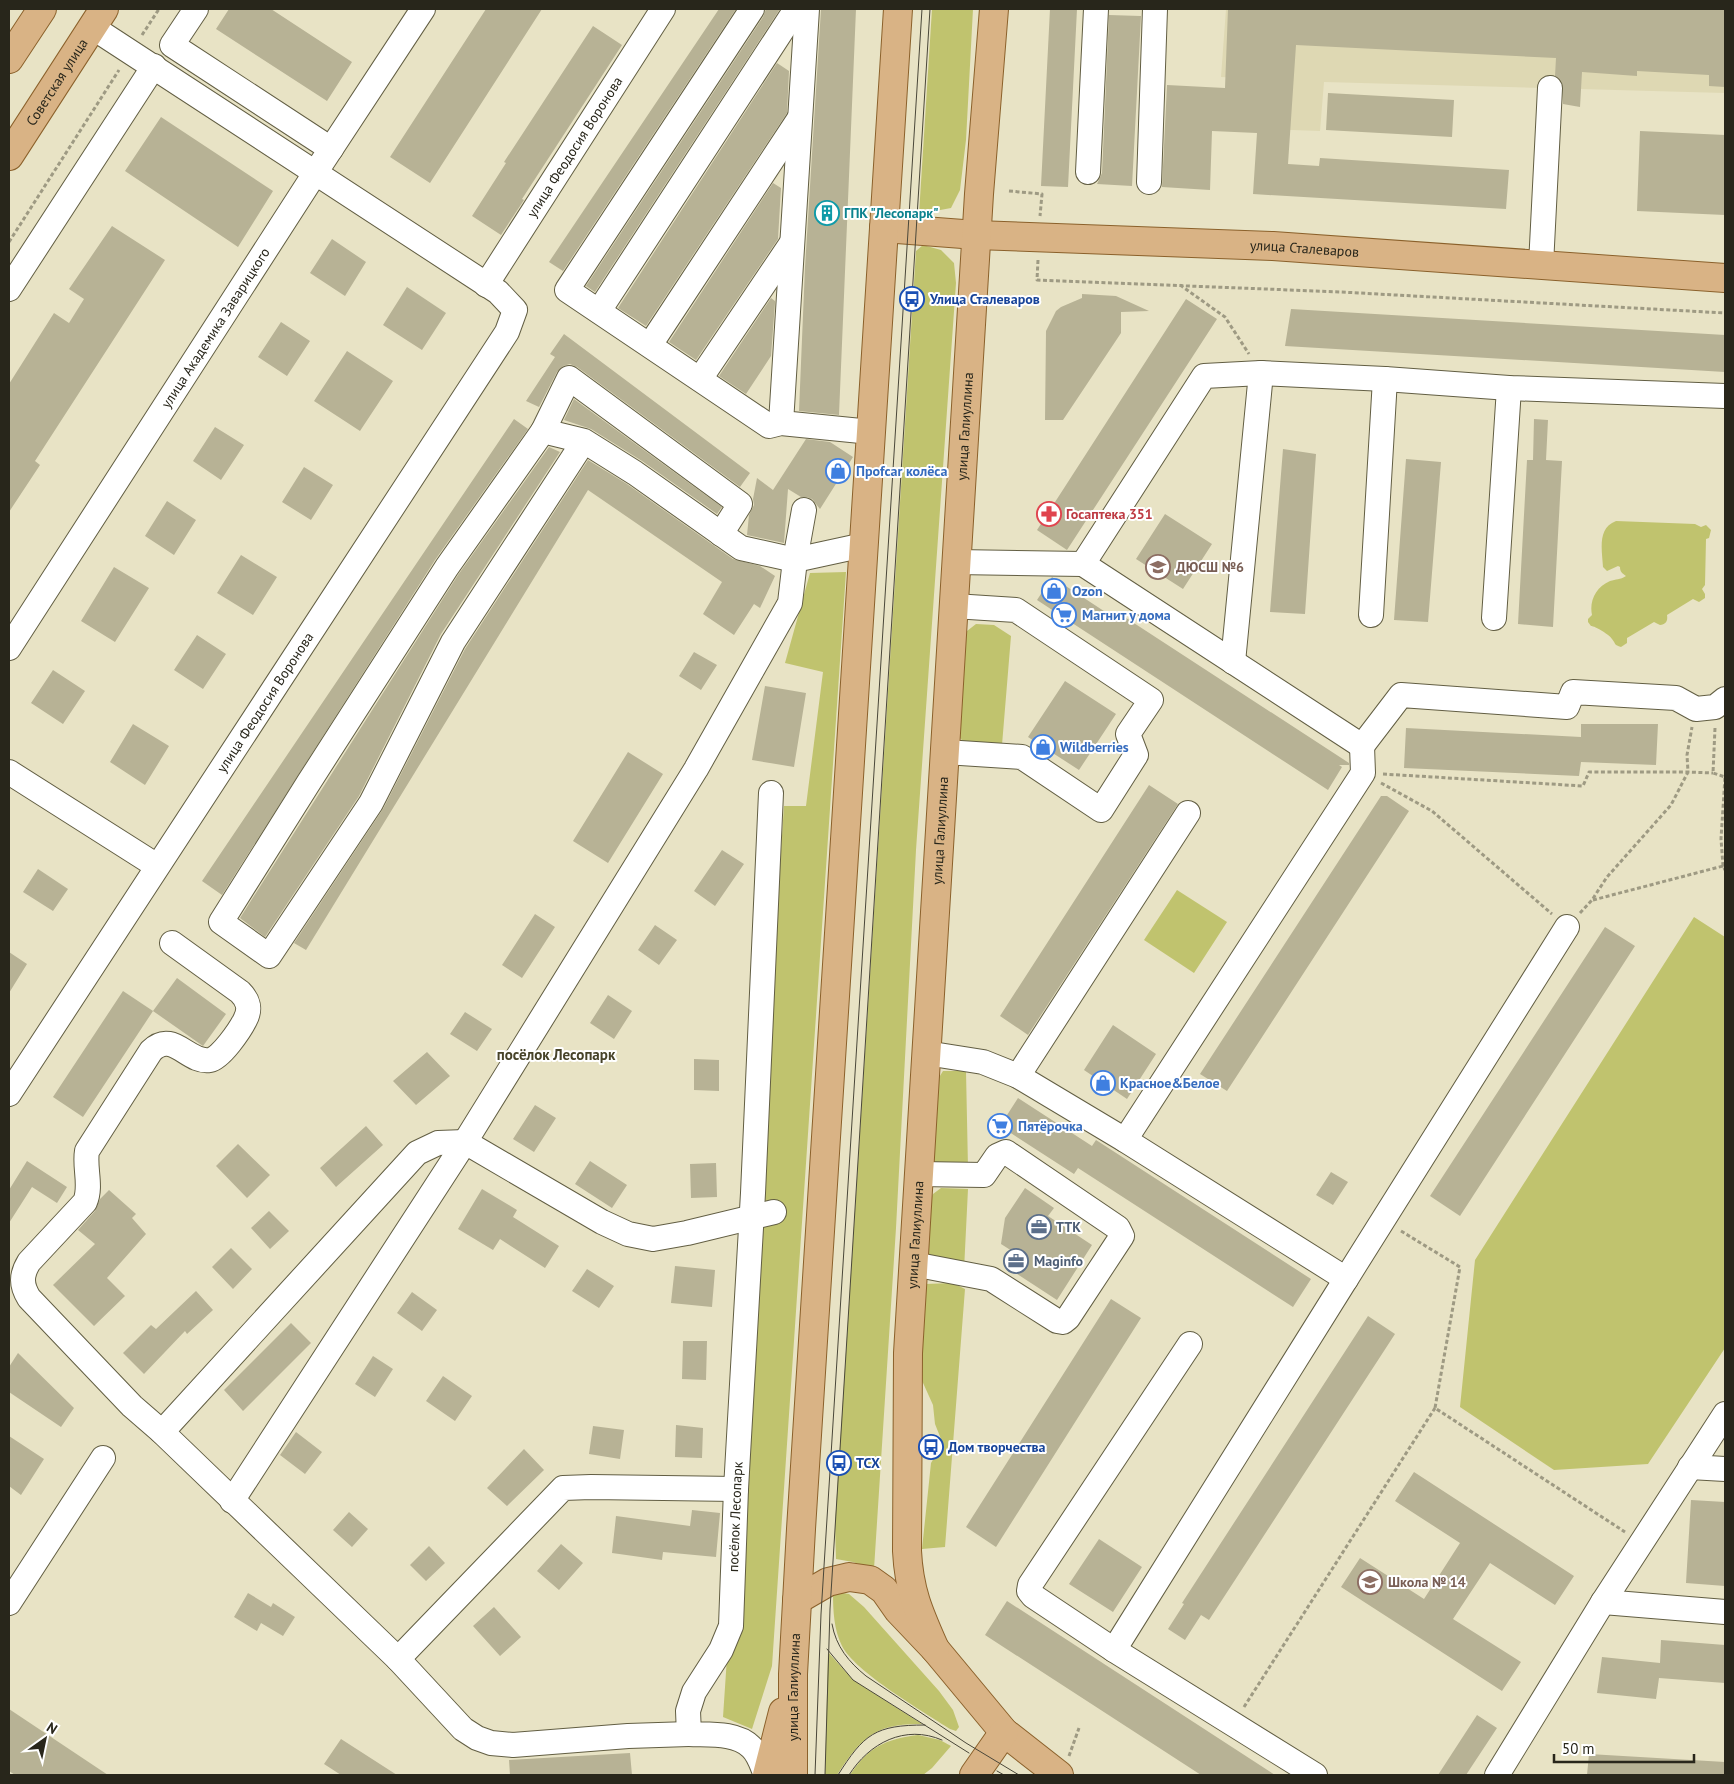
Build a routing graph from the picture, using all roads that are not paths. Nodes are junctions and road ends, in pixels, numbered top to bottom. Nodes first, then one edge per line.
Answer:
1 (42, 9) edge
2 (196, 9) edge
3 (423, 9) edge
4 (663, 9) edge
5 (752, 9) edge
6 (796, 9) edge
7 (807, 9) edge
8 (898, 9) edge
9 (994, 9) edge
10 (1096, 9) edge
11 (1154, 9) edge
12 (98, 18) edge
13 (9, 59) edge
14 (154, 66) junction
15 (1550, 88) dead end
16 (800, 118) junction
17 (331, 149) junction
18 (9, 156) edge
19 (1088, 172) dead end
20 (315, 173) junction
21 (1149, 182) dead end
22 (884, 228) junction
23 (976, 235) junction
24 (792, 242) junction
25 (1541, 266) junction
26 (1725, 278) edge
27 (486, 285) junction
28 (9, 289) edge
29 (599, 311) junction
30 (650, 345) junction
31 (1261, 374) junction
32 (700, 378) junction
33 (1385, 379) junction
34 (1509, 388) junction
35 (1725, 396) edge
36 (781, 423) junction
37 (543, 431) junction
38 (871, 432) junction
39 (584, 441) junction
40 (804, 510) dead end
41 (721, 534) junction
42 (864, 545) junction
43 (795, 560) junction
44 (956, 562) junction
45 (1082, 564) junction
46 (954, 606) junction
47 (1371, 615) dead end
48 (1494, 618) dead end
49 (9, 648) edge
50 (1233, 662) junction
51 (1712, 705) edge
52 (1362, 746) junction
53 (945, 752) junction
54 (9, 772) edge
55 (771, 793) dead end
56 (1188, 813) dead end
57 (157, 866) junction
58 (1566, 927) road end
59 (172, 943) dead end
60 (926, 1053) junction
61 (1018, 1076) junction
62 (9, 1094) edge
63 (1125, 1140) junction
64 (465, 1142) junction
65 (919, 1174) junction
66 (774, 1212) dead end
67 (751, 1218) junction
68 (913, 1264) junction
69 (1346, 1279) junction
70 (1190, 1344) dead end
71 (1725, 1414) edge
72 (162, 1432) junction
73 (103, 1458) dead end
74 (1690, 1467) junction
75 (1725, 1469) edge
76 (736, 1489) junction
77 (232, 1501) junction
78 (797, 1600) junction
79 (1603, 1602) junction
80 (9, 1603) edge
81 (1725, 1612) edge
82 (935, 1649) junction
83 (1114, 1650) junction
84 (398, 1659) junction
85 (793, 1674) junction
86 (1004, 1732) junction
87 (689, 1734) junction
88 (1064, 1766) edge
89 (767, 1775) edge
90 (793, 1775) edge
91 (974, 1775) edge
92 (1315, 1775) edge
93 (1497, 1775) edge

1 - 13 main road
2 - 17 street
3 - 17 street, улица Академика Заварицкого
4 - 27 street, улица Феодосия Воронова
5 - 29 street
6 - 29 street
7 - 16 street
8 - 22 main road, улица Галиуллина
9 - 23 main road, улица Галиуллина
10 - 19 street
11 - 21 street
12 - 14 street
12 - 18 main road, Советская улица
14 - 20 street
14 - 28 street
15 - 25 street
16 - 24 street
16 - 30 street
17 - 20 street, улица Академика Заварицкого
20 - 27 street
20 - 49 street, улица Академика Заварицкого
22 - 23 main road, улица Сталеваров
22 - 38 main road, улица Галиуллина
23 - 25 main road, улица Сталеваров
23 - 44 main road, улица Галиуллина
24 - 32 street
24 - 36 street
25 - 26 main road, улица Сталеваров
27 - 57 street, улица Феодосия Воронова
29 - 30 street
30 - 32 street
31 - 33 street
31 - 45 street
31 - 50 street
32 - 36 street
33 - 34 street
33 - 47 street
34 - 35 street
34 - 48 street
36 - 38 street
37 - 39 street
37 - 39 street
37 - 41 street
38 - 42 main road, улица Галиуллина
39 - 41 street
40 - 43 street
41 - 43 street
42 - 43 street
42 - 78 main road, улица Галиуллина
43 - 64 street
44 - 45 street
44 - 46 main road, улица Галиуллина
45 - 50 street
46 - 53 main road, улица Галиуллина
46 - 53 street
50 - 52 street
51 - 52 street
52 - 63 street
53 - 60 main road, улица Галиуллина
54 - 57 street
55 - 67 street, посёлок Лесопарк
56 - 61 street
57 - 62 street, улица Феодосия Воронова
58 - 69 street
59 - 72 street
60 - 61 street
60 - 65 main road, улица Галиуллина
61 - 63 street
63 - 69 street
64 - 67 street
64 - 72 street
64 - 77 street
65 - 68 main road, улица Галиуллина
65 - 68 street
66 - 67 street
67 - 76 street, посёлок Лесопарк
68 - 82 main road, улица Галиуллина
69 - 83 street
70 - 83 street
71 - 74 street
72 - 77 street
73 - 80 street
74 - 75 street
74 - 79 street
76 - 84 street
76 - 87 street, посёлок Лесопарк
77 - 84 street
78 - 82 main road, улица Галиуллина
78 - 85 main road, улица Галиуллина
79 - 81 street
79 - 93 street
82 - 86 main road, улица Галиуллина
83 - 92 street
84 - 87 street
85 - 89 main road
85 - 90 main road, улица Галиуллина
86 - 88 main road, улица Галиуллина
86 - 91 main road
87 - 89 street

